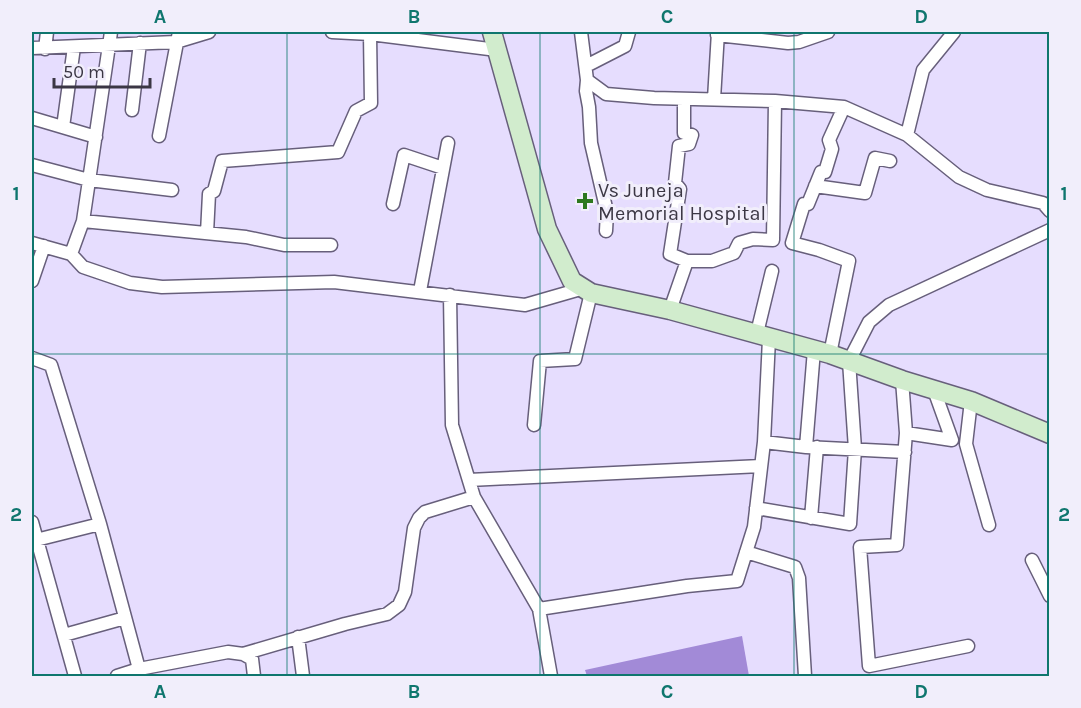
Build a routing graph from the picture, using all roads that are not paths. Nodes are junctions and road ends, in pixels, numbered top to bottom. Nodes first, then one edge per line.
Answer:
1 (47, 32) edge
2 (111, 32) edge
3 (209, 32) edge
4 (332, 32) edge
5 (492, 32) edge
6 (581, 32) edge
7 (629, 32) edge
8 (828, 32) edge
9 (954, 32) edge
10 (717, 33) edge
11 (370, 34) junction
12 (177, 37) edge
13 (140, 43) junction
14 (110, 45) junction
15 (74, 47) junction
16 (32, 48) edge
17 (45, 49) junction
18 (497, 50) junction
19 (586, 66) junction
20 (587, 80) junction
21 (684, 99) junction
22 (714, 99) junction
23 (775, 101) junction
24 (844, 107) junction
25 (132, 110) dead end
26 (32, 118) edge
27 (63, 127) junction
28 (907, 135) junction
29 (159, 136) dead end
30 (96, 137) junction
31 (448, 143) dead end
32 (890, 161) dead end
33 (32, 165) edge
34 (443, 168) junction
35 (89, 180) junction
36 (815, 186) junction
37 (172, 190) dead end
38 (393, 204) dead end
39 (1050, 211) edge
40 (83, 220) junction
41 (1050, 230) edge
42 (606, 231) dead end
43 (207, 233) junction
44 (32, 243) edge
45 (331, 245) dead end
46 (44, 246) junction
47 (71, 254) junction
48 (687, 261) junction
49 (772, 271) dead end
50 (32, 281) edge
51 (587, 290) junction
52 (420, 291) junction
53 (450, 295) junction
54 (670, 310) junction
55 (763, 336) junction
56 (822, 352) junction
57 (32, 358) edge
58 (849, 361) junction
59 (902, 380) junction
60 (934, 390) junction
61 (971, 401) junction
62 (534, 425) dead end
63 (906, 433) junction
64 (1050, 434) edge
65 (764, 442) junction
66 (811, 447) junction
67 (855, 450) junction
68 (905, 452) junction
69 (761, 466) junction
70 (469, 480) junction
71 (474, 497) junction
72 (756, 508) junction
73 (811, 518) junction
74 (32, 522) edge
75 (100, 524) junction
76 (989, 525) dead end
77 (34, 541) edge
78 (746, 552) junction
79 (1032, 560) dead end
80 (1050, 596) edge
81 (539, 609) junction
82 (125, 618) junction
83 (64, 635) junction
84 (298, 638) junction
85 (968, 646) dead end
86 (243, 654) junction
87 (139, 669) junction
88 (75, 676) edge
89 (117, 676) edge
90 (254, 676) edge
91 (303, 676) edge
92 (551, 676) edge
93 (805, 676) edge

1 - 17 street
2 - 14 street
3 - 12 street
4 - 11 street
5 - 18 main road
6 - 19 street
7 - 19 street
8 - 10 street
9 - 28 street
10 - 22 street
11 - 18 street
11 - 43 street
12 - 13 street
12 - 29 street
13 - 14 street
13 - 25 street
14 - 15 street
14 - 30 street
15 - 17 street
15 - 27 street
16 - 17 street
18 - 51 main road
19 - 20 street
20 - 21 street
20 - 42 street
21 - 22 street
21 - 48 street
22 - 23 street
23 - 24 street
23 - 48 street
24 - 28 street
24 - 36 street
26 - 27 street
27 - 30 street
28 - 39 street
30 - 35 street
31 - 34 street
32 - 36 street
33 - 35 street
34 - 38 street
34 - 52 street
35 - 37 street
35 - 40 street
36 - 56 street
40 - 43 street
40 - 47 street
41 - 58 street
43 - 45 street
44 - 46 street
46 - 47 street
46 - 50 street
47 - 52 street
48 - 54 street
49 - 55 street
51 - 53 street
51 - 54 main road
51 - 62 street
52 - 53 street
53 - 70 street
54 - 55 main road
55 - 56 main road
55 - 65 street
56 - 58 main road
56 - 66 street
57 - 75 street
58 - 59 main road
58 - 67 street
59 - 60 main road
59 - 63 street
60 - 61 main road
60 - 63 street
61 - 64 main road
61 - 76 street
63 - 68 street
65 - 66 street
65 - 69 street
66 - 67 street
66 - 73 street
67 - 68 street
67 - 73 street
68 - 85 street
69 - 70 street
69 - 72 street
70 - 71 street
71 - 81 street
71 - 84 street
72 - 73 street
72 - 78 street
74 - 77 street
75 - 77 street
75 - 82 street
77 - 83 street
78 - 81 street
78 - 93 street
79 - 80 street
81 - 92 street
82 - 83 street
82 - 87 street
83 - 88 street
84 - 86 street
84 - 91 street
86 - 87 street
86 - 90 street
87 - 89 street

